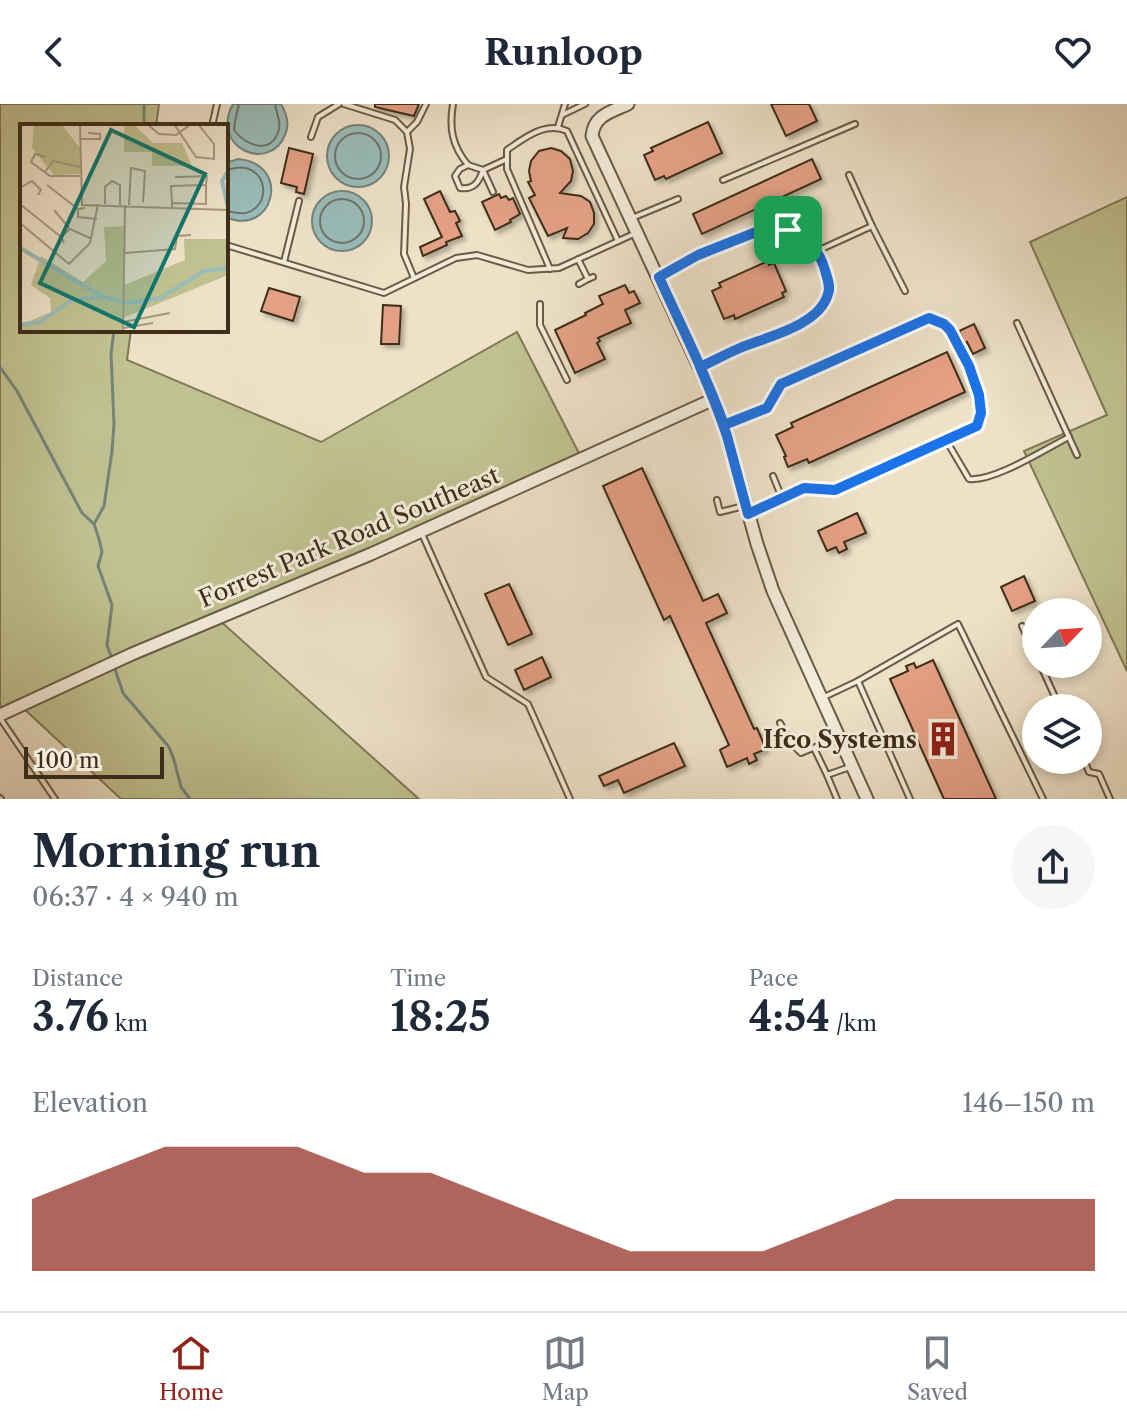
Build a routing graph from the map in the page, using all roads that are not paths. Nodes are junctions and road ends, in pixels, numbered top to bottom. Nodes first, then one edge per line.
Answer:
1 (217, 104) edge
2 (341, 104) edge
3 (426, 104) edge
4 (453, 104) edge
5 (565, 104) edge
6 (585, 104) edge
7 (628, 104) edge
8 (562, 115) junction
9 (212, 124) edge
10 (855, 124) dead end
11 (558, 127) junction
12 (407, 132) junction
13 (311, 137) dead end
14 (507, 159) junction
15 (468, 165) junction
16 (483, 170) junction
17 (849, 175) dead end
18 (723, 180) dead end
19 (493, 192) dead end
20 (678, 199) dead end
21 (299, 201) dead end
22 (632, 218) junction
23 (872, 226) junction
24 (638, 232) junction
25 (618, 241) junction
26 (228, 246) edge
27 (817, 251) junction
28 (578, 259) junction
29 (284, 262) junction
30 (550, 269) junction
31 (659, 277) junction
32 (414, 278) junction
33 (579, 284) dead end
34 (905, 291) dead end
35 (540, 304) dead end
36 (1017, 323) dead end
37 (700, 367) junction
38 (567, 380) dead end
39 (714, 399) junction
40 (724, 425) junction
41 (1069, 437) junction
42 (946, 440) junction
43 (1077, 455) dead end
44 (773, 476) dead end
45 (782, 498) junction
46 (717, 500) dead end
47 (747, 510) junction
48 (421, 532) junction
49 (858, 681) junction
50 (821, 698) junction
51 (0, 716) edge
52 (780, 723) dead end
53 (839, 738) junction
54 (814, 748) junction
55 (852, 766) junction
56 (1099, 774) edge
57 (827, 775) junction
58 (55, 799) edge
59 (570, 799) edge
60 (837, 799) edge
61 (867, 799) edge
62 (910, 799) edge
63 (1043, 799) edge
64 (1110, 799) edge

1 - 9 lane
2 - 12 lane
2 - 13 lane
3 - 12 lane
4 - 15 lane
5 - 8 lane
6 - 8 lane
7 - 22 street
8 - 11 lane
10 - 18 lane
11 - 14 lane
11 - 25 lane
12 - 32 lane
14 - 16 lane
14 - 30 lane
15 - 16 lane
15 - 16 lane
16 - 19 lane
17 - 23 lane
20 - 22 lane
21 - 29 lane
22 - 24 street
23 - 27 lane
23 - 34 lane
24 - 25 lane
24 - 31 street
25 - 28 lane
26 - 29 lane
27 - 31 lane
27 - 37 lane
28 - 30 lane
28 - 33 lane
29 - 32 lane
30 - 32 lane
31 - 37 street
35 - 38 lane
36 - 41 lane
37 - 39 street
39 - 40 street
39 - 48 street, Forrest Park Road Southeast
40 - 42 lane
40 - 47 street
41 - 42 lane
41 - 43 lane
42 - 45 lane
44 - 45 lane
45 - 47 lane
46 - 47 lane
47 - 50 street
48 - 51 street, Forrest Park Road Southeast
48 - 59 lane
49 - 50 lane
49 - 62 lane
49 - 63 lane
50 - 53 street
51 - 58 lane
52 - 54 lane
53 - 54 lane
53 - 55 street
54 - 57 lane
55 - 57 lane
55 - 61 street
56 - 64 lane
57 - 60 lane

